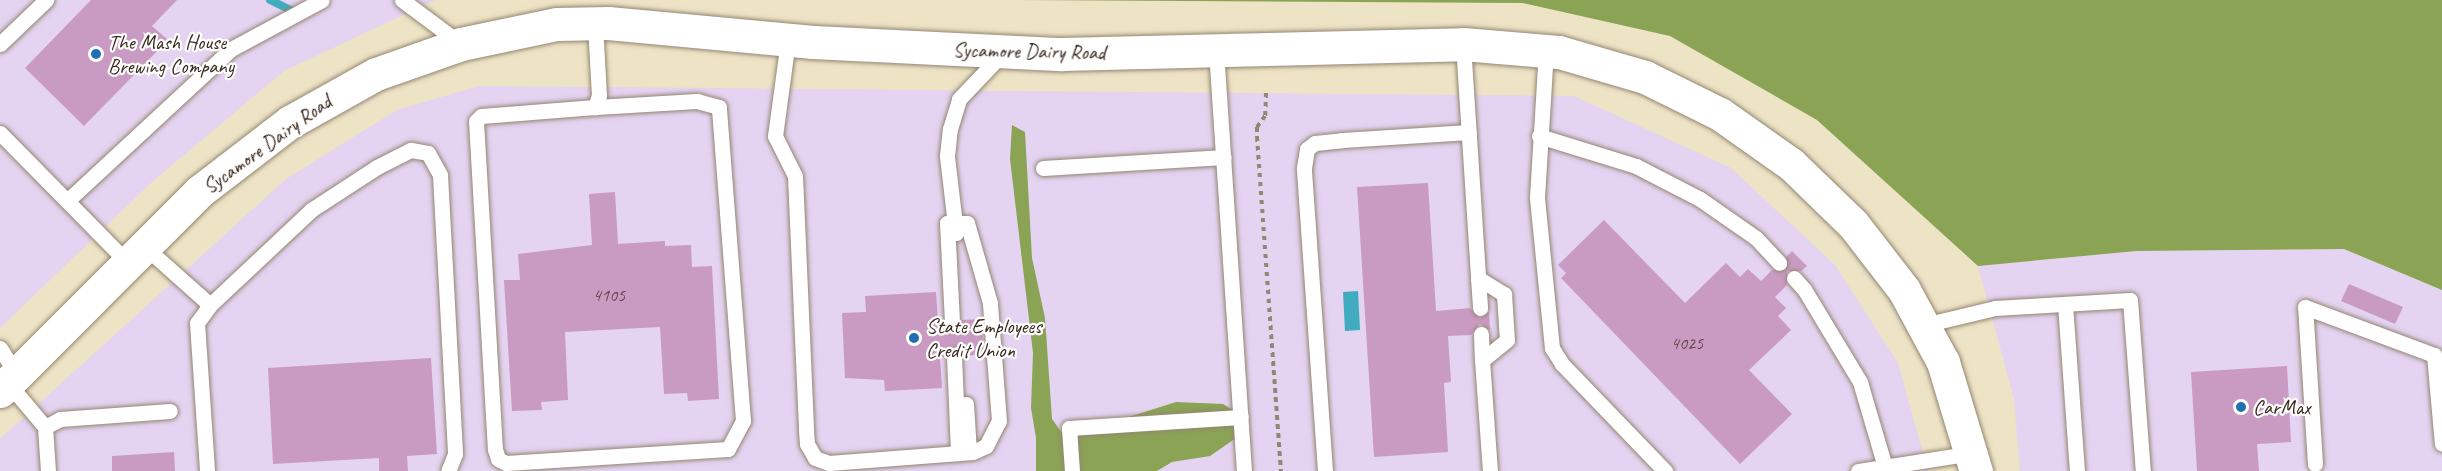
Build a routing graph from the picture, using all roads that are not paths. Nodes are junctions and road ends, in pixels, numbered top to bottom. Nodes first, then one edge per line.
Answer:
1 (46, 0) edge
2 (322, 0) edge
3 (402, 0) edge
4 (595, 24) junction
5 (788, 40) junction
6 (0, 44) edge
7 (461, 44) junction
8 (1464, 44) junction
9 (1216, 50) junction
10 (1546, 50) junction
11 (1004, 51) junction
12 (595, 107) junction
13 (1468, 132) junction
14 (0, 133) edge
15 (1539, 136) junction
16 (1224, 157) junction
17 (1043, 168) dead end
18 (67, 201) junction
19 (951, 223) junction
20 (137, 256) junction
21 (1779, 263) dead end
22 (1478, 278) junction
23 (1794, 278) dead end
24 (2065, 304) junction
25 (210, 305) junction
26 (1480, 308) dead end
27 (957, 320) dead end
28 (1923, 325) junction
29 (1481, 334) dead end
30 (0, 348) edge
31 (959, 356) dead end
32 (1482, 360) junction
33 (8, 383) edge
34 (170, 411) dead end
35 (1241, 417) junction
36 (45, 427) junction
37 (2442, 444) edge
38 (964, 453) junction
39 (1975, 462) edge
40 (2315, 464) dead end
41 (1885, 467) junction
42 (48, 471) edge
43 (207, 471) edge
44 (448, 471) edge
45 (1072, 471) edge
46 (1244, 471) edge
47 (1325, 471) edge
48 (1490, 471) edge
49 (1665, 471) edge
50 (1858, 471) edge
51 (2077, 471) edge
52 (2144, 471) edge

1 - 6 lane
2 - 18 lane
3 - 7 lane
4 - 5 street, Sycamore Dairy Road
4 - 7 street, Sycamore Dairy Road
4 - 12 lane
5 - 11 street, Sycamore Dairy Road
5 - 38 lane
7 - 20 street, Sycamore Dairy Road
8 - 9 street, Sycamore Dairy Road
8 - 10 street, Sycamore Dairy Road
8 - 13 lane
9 - 11 street, Sycamore Dairy Road
9 - 16 lane
10 - 15 lane
10 - 28 street, Sycamore Dairy Road
11 - 19 lane
12 - 12 lane
13 - 22 lane
13 - 47 lane
14 - 18 lane
15 - 21 lane
15 - 49 lane
16 - 17 lane
16 - 35 lane
18 - 20 lane
19 - 27 lane
19 - 38 lane
20 - 25 lane
20 - 33 street, Sycamore Dairy Road
22 - 26 lane
22 - 32 lane
23 - 41 lane
24 - 28 lane
24 - 51 lane
24 - 52 lane
25 - 43 lane
25 - 44 lane
28 - 39 street, Sycamore Dairy Road
29 - 32 lane
30 - 33 lane
31 - 38 lane
32 - 48 lane
33 - 36 lane
34 - 36 lane
35 - 45 lane
35 - 46 lane
36 - 42 lane
37 - 40 lane
39 - 41 lane
41 - 50 lane

